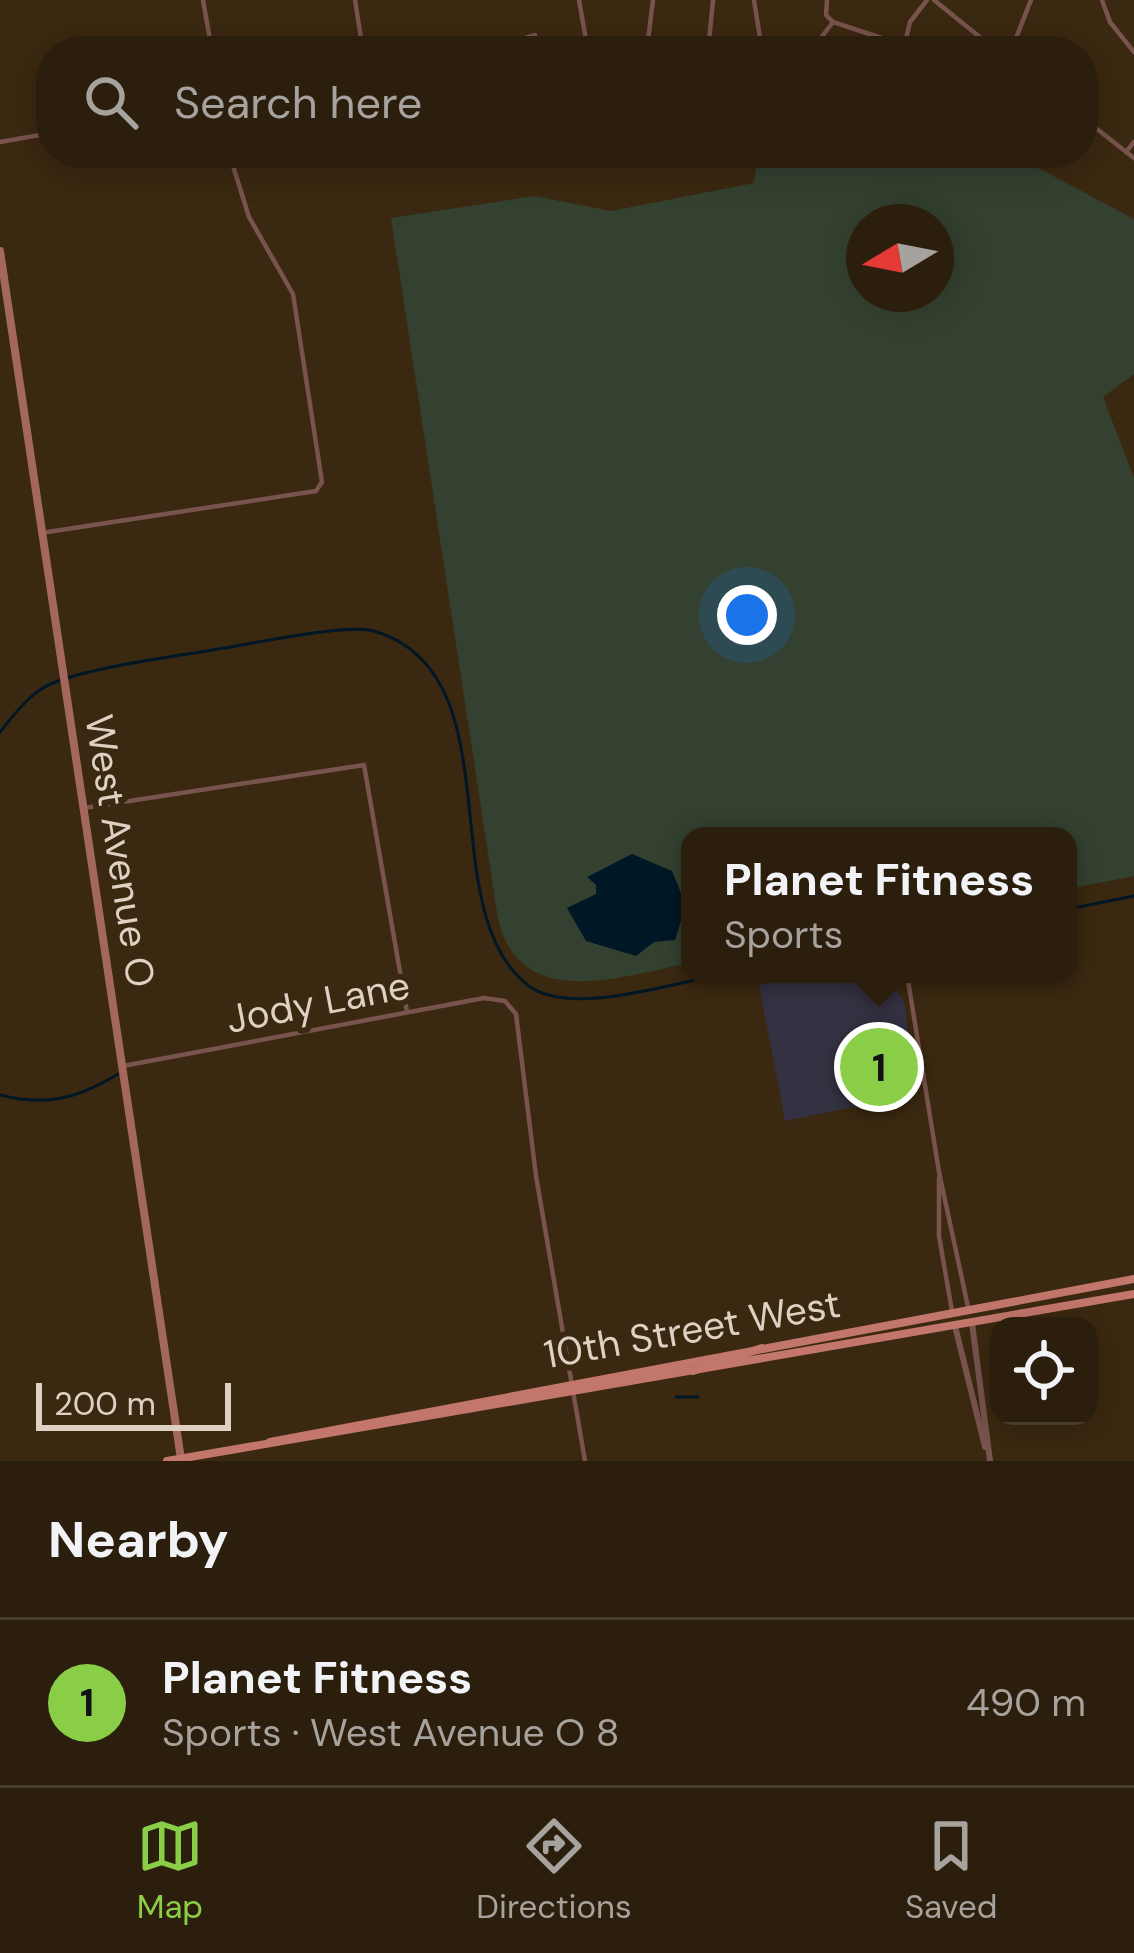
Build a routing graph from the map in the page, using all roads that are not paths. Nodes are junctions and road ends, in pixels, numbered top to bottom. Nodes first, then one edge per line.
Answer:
1 (203, 0) edge
2 (355, 0) edge
3 (579, 0) edge
4 (653, 0) edge
5 (713, 0) edge
6 (754, 0) edge
7 (827, 0) edge
8 (930, 0) edge
9 (1031, 0) edge
10 (1102, 0) edge
11 (832, 22) junction
12 (536, 35) dead end
13 (209, 36) edge
14 (361, 36) edge
15 (533, 36) edge
16 (585, 36) edge
17 (648, 36) edge
18 (709, 36) edge
19 (760, 36) edge
20 (822, 36) edge
21 (870, 36) edge
22 (906, 36) edge
23 (977, 36) edge
24 (1017, 36) edge
25 (1134, 52) edge
26 (1098, 130) edge
27 (36, 136) edge
28 (0, 142) edge
29 (1134, 142) edge
30 (1126, 152) junction
31 (1134, 158) edge
32 (234, 168) edge
33 (0, 251) edge
34 (41, 533) junction
35 (84, 808) junction
36 (909, 983) edge
37 (407, 1012) junction
38 (123, 1066) junction
39 (939, 1172) junction
40 (1130, 1280) edge
41 (1134, 1294) edge
42 (968, 1307) junction
43 (952, 1310) junction
44 (972, 1324) junction
45 (955, 1327) junction
46 (763, 1347) junction
47 (692, 1372) junction
48 (570, 1387) junction
49 (990, 1459) edge
50 (181, 1460) edge
51 (167, 1461) edge
52 (585, 1461) edge

1 - 13 street
2 - 14 street
3 - 16 street
4 - 17 street
5 - 18 street
6 - 19 street
7 - 11 street
8 - 22 street
8 - 23 street
9 - 24 street
10 - 25 street
11 - 20 street
11 - 21 street
12 - 15 street
26 - 30 street
27 - 28 street
29 - 30 street
30 - 31 street
32 - 34 street
33 - 34 main road, West Avenue O
34 - 35 main road, West Avenue O
35 - 37 street
35 - 38 main road, West Avenue O
36 - 39 street
37 - 38 street, Jody Lane
37 - 48 street, Jody Lane
38 - 50 main road, West Avenue O
39 - 42 street
39 - 43 street
40 - 41 main road
40 - 42 main road, 10th Street West
41 - 44 main road, 10th Street West
42 - 43 main road, 10th Street West
42 - 44 street
43 - 45 street
43 - 46 main road, 10th Street West
44 - 45 main road, 10th Street West
44 - 49 street
45 - 47 main road, 10th Street West
45 - 49 street
46 - 47 main road
46 - 48 main road, 10th Street West
47 - 48 main road, 10th Street West
48 - 50 main road, 10th Street West
48 - 52 street
50 - 51 main road, 10th Street West

